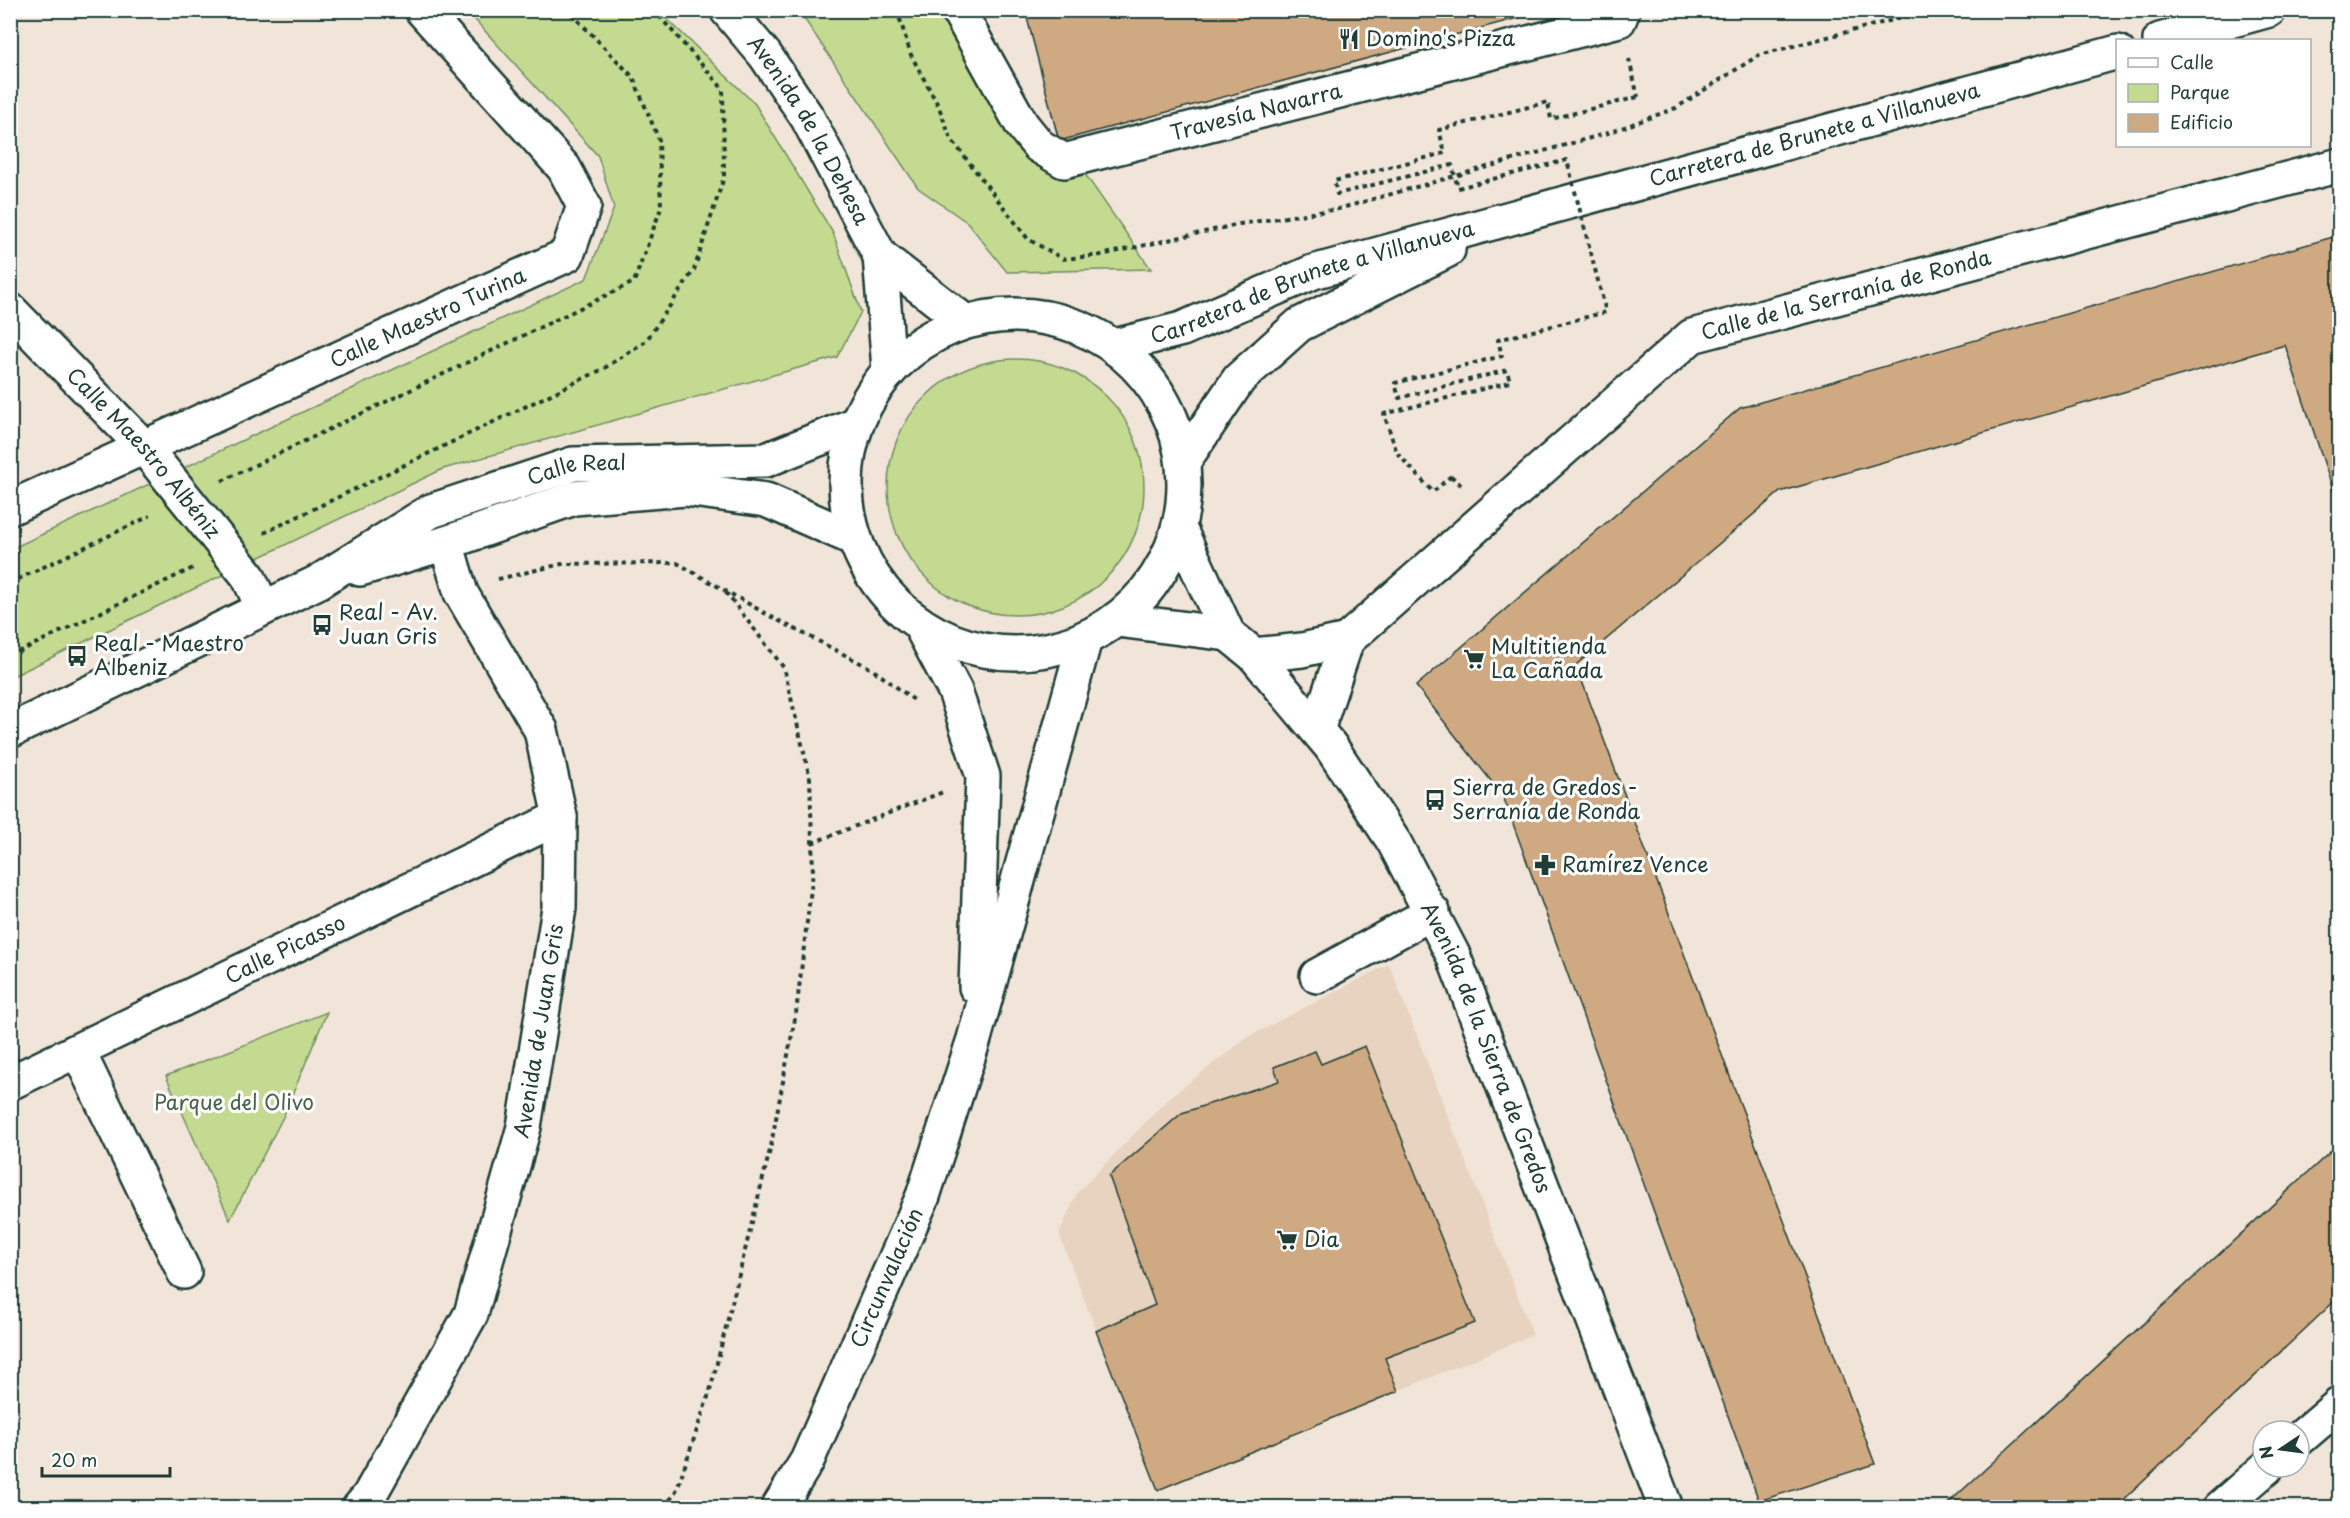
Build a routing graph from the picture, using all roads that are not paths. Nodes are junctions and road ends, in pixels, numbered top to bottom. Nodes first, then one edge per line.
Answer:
1 (422, 10) edge
2 (727, 10) edge
3 (958, 10) edge
4 (1623, 10) edge
5 (2269, 10) edge
6 (2164, 39) edge
7 (2116, 53) edge
8 (2340, 165) edge
9 (1511, 219) junction
10 (880, 256) junction
11 (10, 310) edge
12 (964, 321) junction
13 (1115, 346) junction
14 (889, 369) junction
15 (856, 424) junction
16 (144, 447) junction
17 (1183, 462) junction
18 (10, 508) edge
19 (1179, 528) junction
20 (855, 539) junction
21 (446, 543) junction
22 (318, 582) junction
23 (263, 608) junction
24 (1117, 620) junction
25 (919, 623) junction
26 (1228, 634) junction
27 (1086, 639) junction
28 (1347, 640) junction
29 (1254, 655) junction
30 (1317, 730) junction
31 (10, 731) edge
32 (560, 817) junction
33 (1433, 912) junction
34 (1317, 976) dead end
35 (974, 1040) junction
36 (78, 1051) junction
37 (10, 1083) edge
38 (184, 1272) dead end
39 (2340, 1404) edge
40 (2311, 1429) edge
41 (2253, 1479) edge
42 (359, 1508) edge
43 (778, 1508) edge
44 (1666, 1508) edge
45 (2220, 1508) edge

1 - 16 main road, Calle Maestro Turina
2 - 10 main road, Avenida de la Dehesa
3 - 4 main road, Travesía Navarra
5 - 6 main road
7 - 9 main road, Carretera de Brunete a Villanueva
8 - 28 main road, Calle de la Serranía de Ronda
9 - 13 main road, Carretera de Brunete a Villanueva
9 - 17 main road, Carretera de Brunete a Villanueva
10 - 12 main road, Avenida de la Dehesa
10 - 14 main road, Avenida de la Dehesa
11 - 16 main road, Calle Maestro Albéniz
12 - 13 main road
12 - 14 main road
13 - 17 main road
14 - 15 main road
15 - 20 main road
15 - 22 main road, Calle Real
16 - 18 main road, Calle Maestro Turina
16 - 23 main road, Calle Maestro Albéniz
17 - 19 main road
19 - 24 main road
19 - 26 main road, Avenida de la Sierra de Gredos
20 - 21 main road, Calle Real
20 - 25 main road
21 - 22 main road, Calle Real
21 - 32 main road, Avenida de Juan Gris
22 - 23 main road, Calle Real
23 - 31 main road, Calle Real
24 - 26 main road
24 - 27 main road
25 - 27 main road
25 - 35 main road
26 - 29 main road, Avenida de la Sierra de Gredos
27 - 35 main road
28 - 29 main road, Calle de la Serranía de Ronda
28 - 30 main road
29 - 30 main road, Avenida de la Sierra de Gredos
30 - 33 main road, Avenida de la Sierra de Gredos
32 - 36 main road, Calle Picasso
32 - 42 main road, Avenida de Juan Gris
33 - 34 main road
33 - 44 main road, Avenida de la Sierra de Gredos
35 - 43 main road, Circunvalación
36 - 37 main road, Calle Picasso
36 - 38 main road
39 - 40 main road
41 - 45 main road

